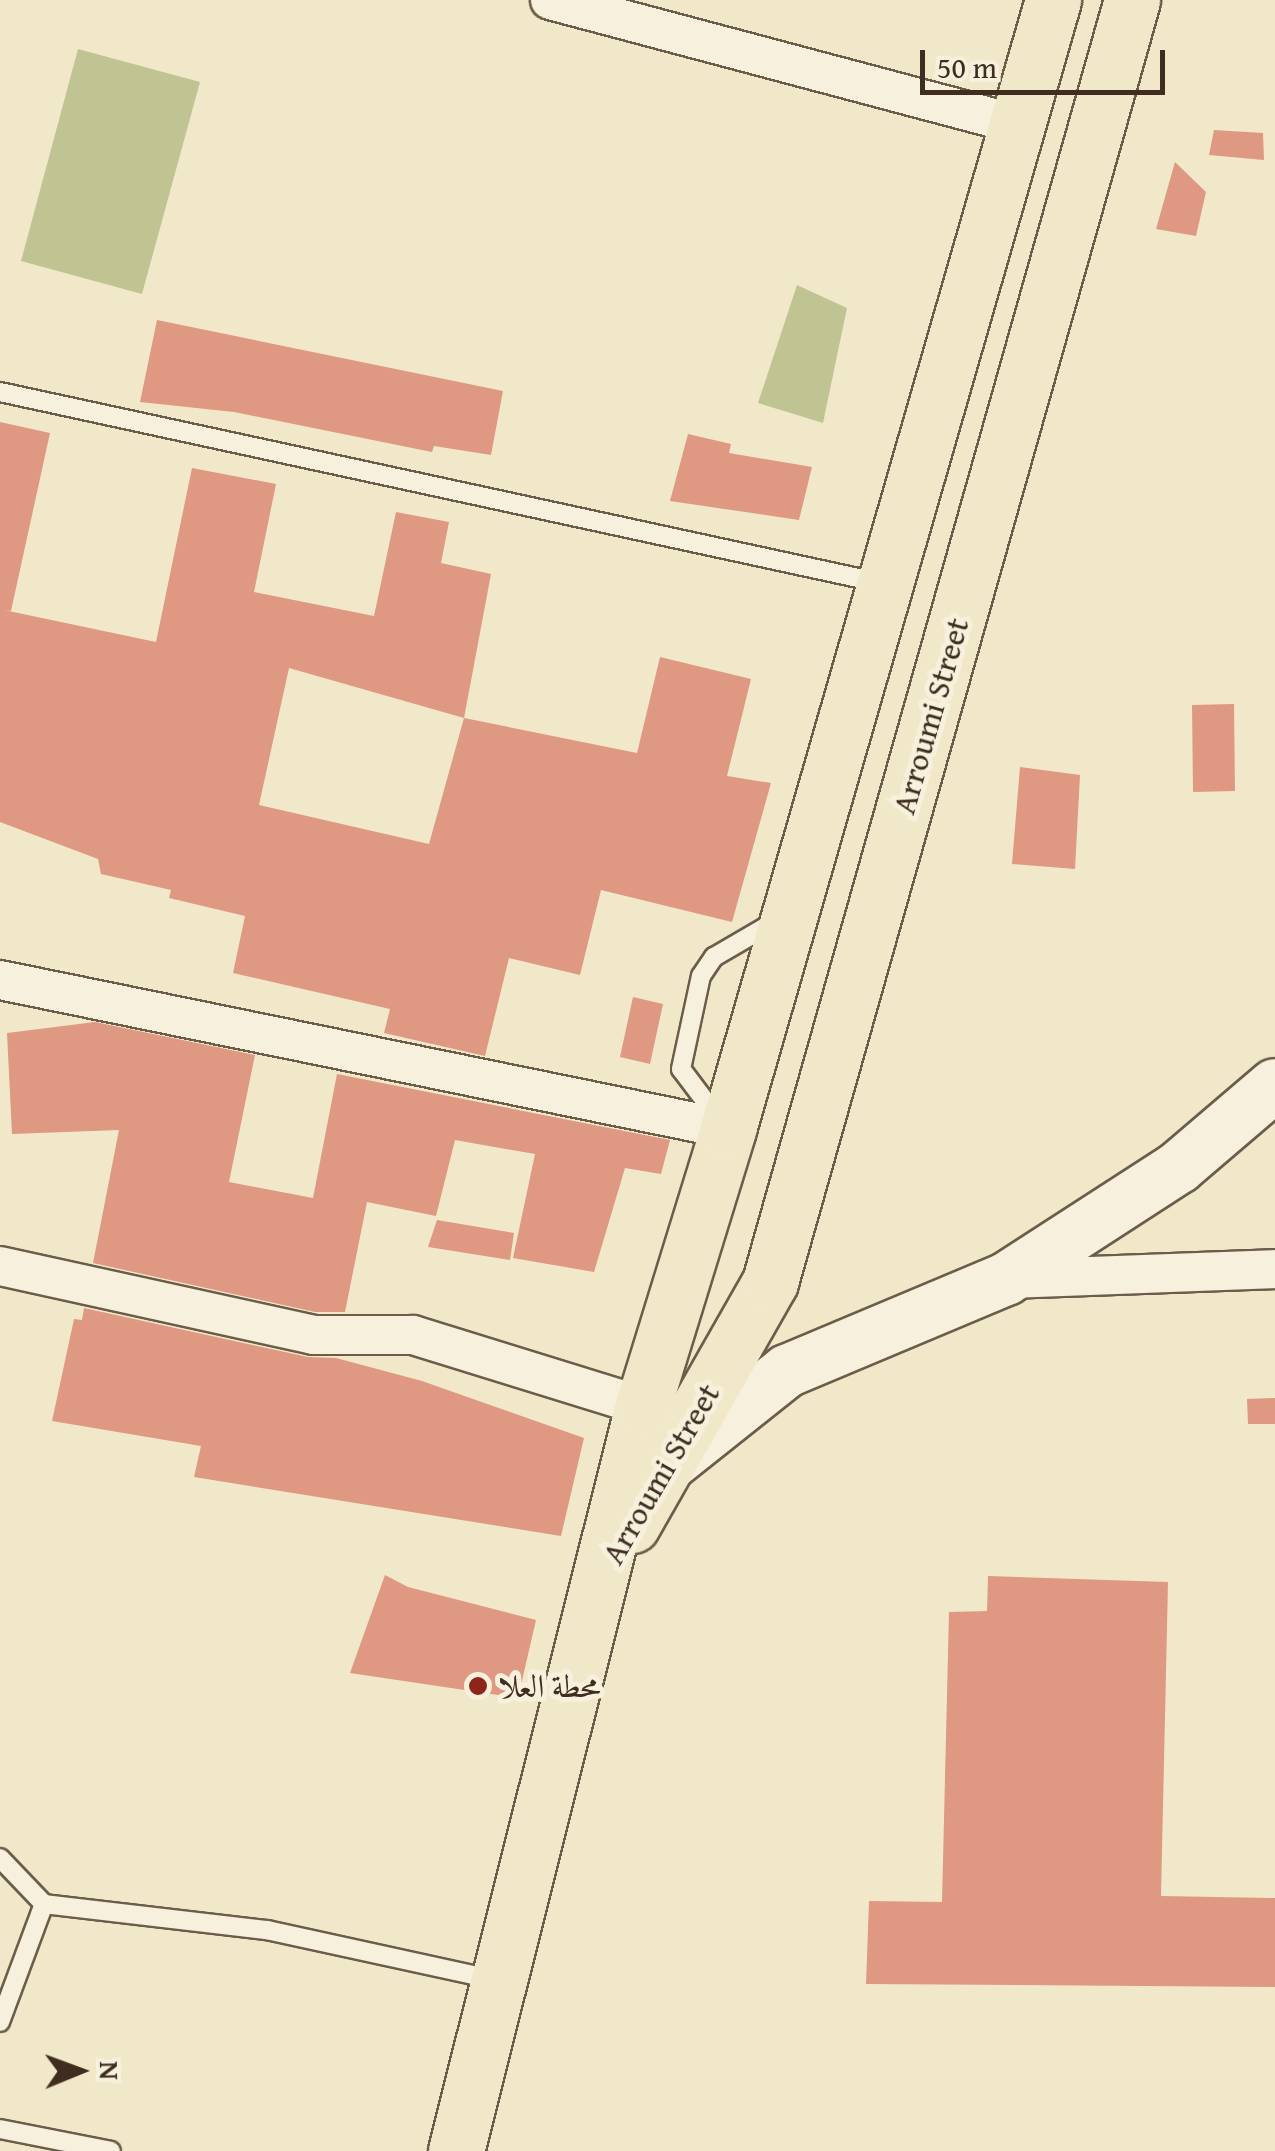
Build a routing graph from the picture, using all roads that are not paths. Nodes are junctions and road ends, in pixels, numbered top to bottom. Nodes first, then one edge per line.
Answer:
1 (550, 0) edge
2 (1053, 0) edge
3 (1132, 0) edge
4 (1015, 124) junction
5 (0, 392) edge
6 (887, 584) junction
7 (0, 980) edge
8 (1275, 1085) edge
9 (728, 1129) junction
10 (0, 1266) edge
11 (1275, 1269) edge
12 (1006, 1279) junction
13 (643, 1406) junction
14 (664, 1469) junction
15 (594, 1593) junction
16 (0, 1858) edge
17 (44, 1904) junction
18 (496, 1980) junction
19 (0, 2022) edge
20 (0, 2129) edge
21 (111, 2151) edge
22 (456, 2151) edge

1 - 4 street
2 - 4 main road, Arroumi Street
3 - 14 main road, Arroumi Street
4 - 6 main road, Arroumi Street
5 - 6 lane
6 - 9 main road, Arroumi Street
7 - 9 street
8 - 12 main road
9 - 13 main road, Arroumi Street
10 - 13 street
11 - 12 street
12 - 14 main road
13 - 15 main road, Arroumi Street
14 - 15 main road, Arroumi Street
15 - 18 main road
16 - 17 lane
17 - 18 lane
17 - 19 lane
18 - 22 main road
20 - 21 lane

